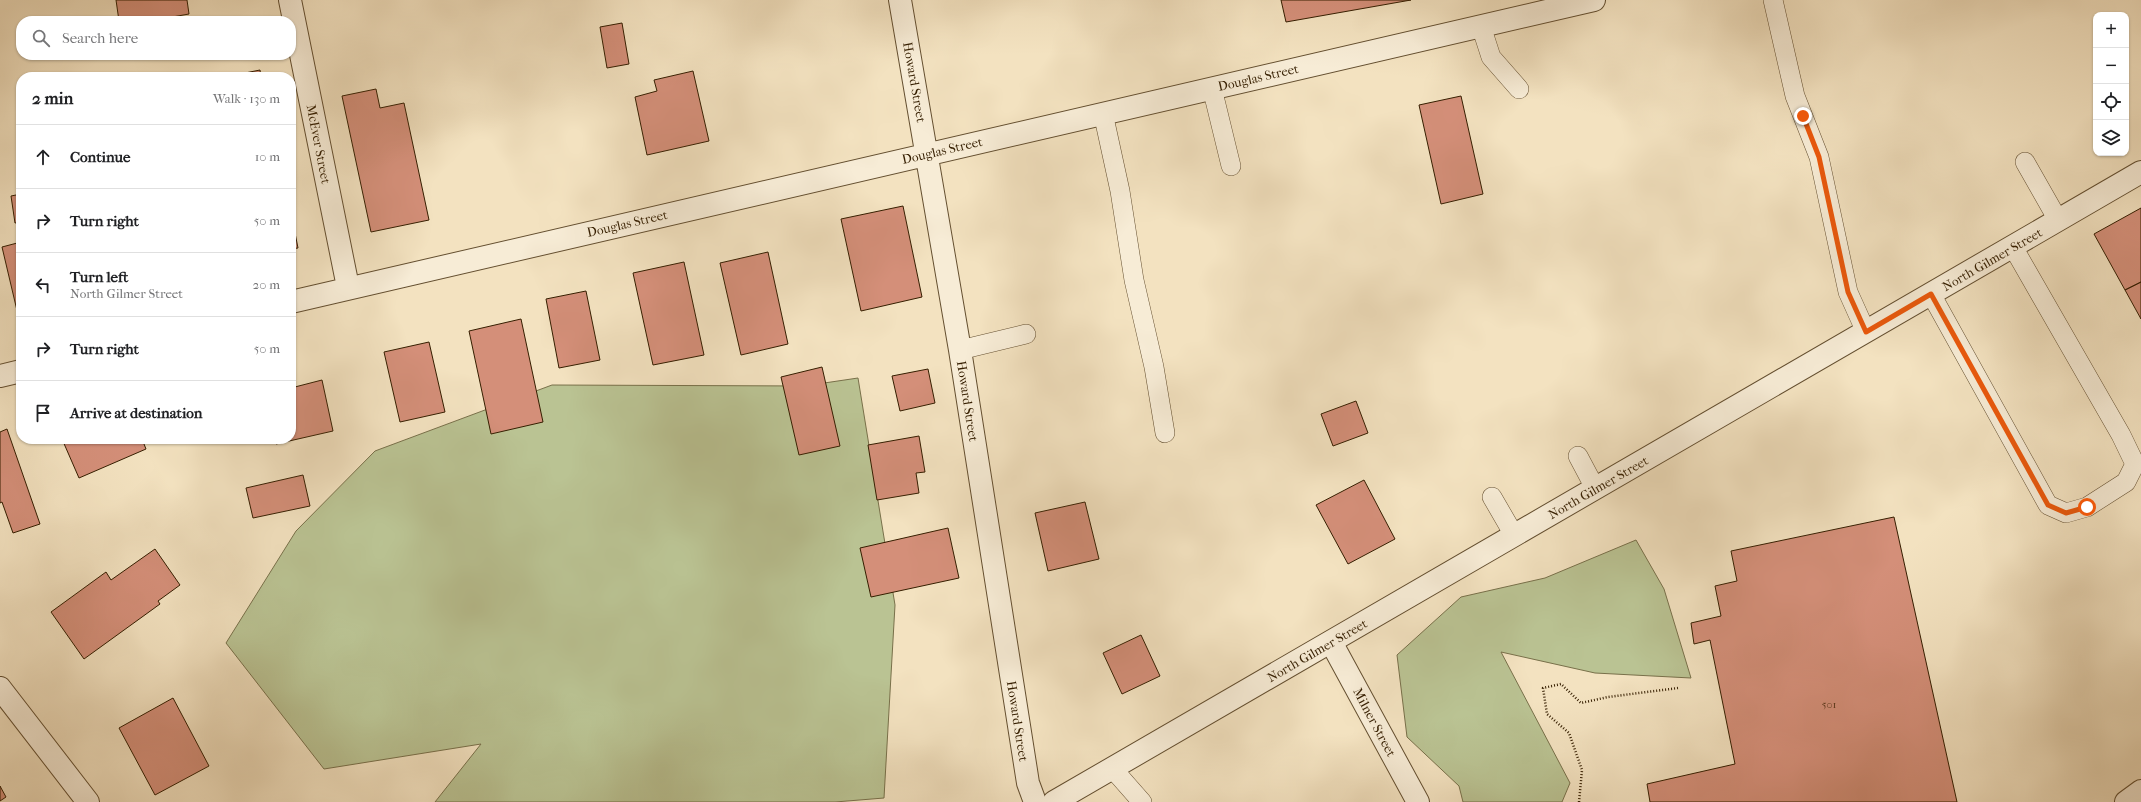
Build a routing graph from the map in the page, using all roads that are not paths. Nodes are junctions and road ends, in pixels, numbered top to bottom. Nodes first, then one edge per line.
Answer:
1 (290, 0) edge
2 (900, 0) edge
3 (1594, 0) edge
4 (1773, 0) edge
5 (293, 16) edge
6 (1481, 26) junction
7 (296, 30) edge
8 (1212, 88) junction
9 (1519, 89) dead end
10 (1103, 113) junction
11 (928, 153) junction
12 (2025, 162) dead end
13 (1231, 166) dead end
14 (2141, 172) edge
15 (2058, 220) junction
16 (2013, 247) junction
17 (348, 287) junction
18 (1931, 294) junction
19 (296, 301) edge
20 (1866, 332) junction
21 (1026, 334) dead end
22 (960, 350) junction
23 (16, 372) edge
24 (0, 376) edge
25 (1165, 433) dead end
26 (1578, 456) dead end
27 (1596, 488) junction
28 (1492, 497) dead end
29 (1514, 535) junction
30 (1332, 642) junction
31 (0, 688) edge
32 (1112, 768) junction
33 (2141, 791) edge
34 (88, 802) edge
35 (1035, 802) edge
36 (1054, 802) edge
37 (1142, 802) edge
38 (1418, 802) edge
39 (2126, 802) edge

1 - 5 street, McEver Street
2 - 11 street, Howard Street
3 - 6 street, Douglas Street
4 - 20 lane
6 - 8 street, Douglas Street
6 - 9 lane
7 - 17 street, McEver Street
8 - 10 street, Douglas Street
8 - 13 lane
10 - 11 street, Douglas Street
10 - 25 lane
11 - 17 street, Douglas Street
11 - 22 street, Howard Street
12 - 15 lane
14 - 15 street, North Gilmer Street
15 - 16 street, North Gilmer Street
16 - 18 street, North Gilmer Street
16 - 18 lane
17 - 19 street, Douglas Street
18 - 20 street, North Gilmer Street
20 - 27 street, North Gilmer Street
21 - 22 lane
22 - 35 street, Howard Street
23 - 24 street
26 - 27 lane
27 - 29 street, North Gilmer Street
28 - 29 lane
29 - 30 street, North Gilmer Street
30 - 32 street, North Gilmer Street
30 - 38 street, Milner Street
31 - 34 street
32 - 36 street, North Gilmer Street
32 - 37 lane
33 - 39 street

